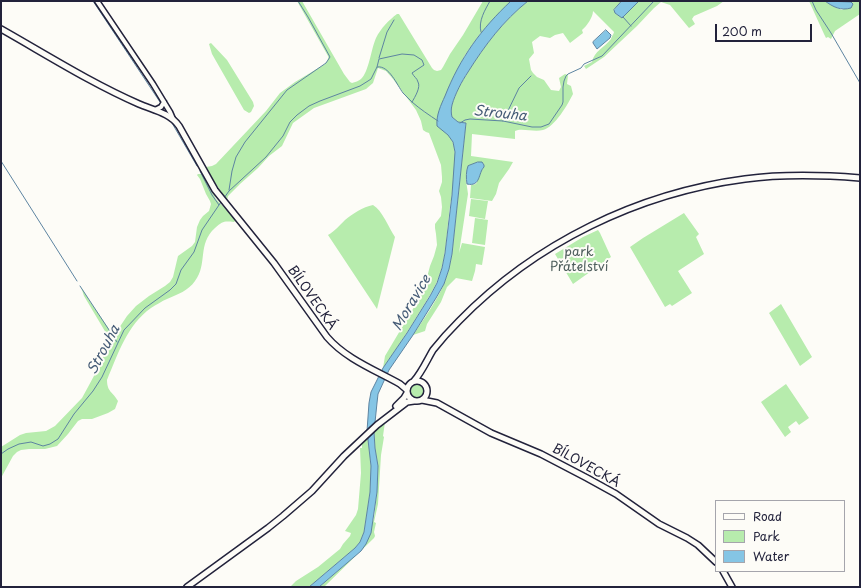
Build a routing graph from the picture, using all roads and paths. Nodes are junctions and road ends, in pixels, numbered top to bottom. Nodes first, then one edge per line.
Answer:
1 (97, 1) edge
2 (1, 29) edge
3 (164, 102) junction
4 (154, 110) junction
5 (173, 119) junction
6 (860, 178) edge
7 (426, 364) junction
8 (424, 383) junction
9 (409, 387) junction
10 (428, 392) junction
11 (422, 400) junction
12 (414, 401) junction
13 (437, 404) junction
14 (386, 417) junction
15 (715, 561) edge
16 (724, 572) edge
17 (188, 587) edge
18 (732, 587) edge

1 - 3 street
2 - 4 main road
3 - 4 street
3 - 5 street
4 - 5 main road
5 - 9 main road, BÍLOVECKÁ
6 - 7 main road
7 - 8 main road
7 - 9 main road
8 - 9 main road
8 - 10 main road, BÍLOVECKÁ
9 - 12 main road
9 - 14 main road
10 - 11 main road
10 - 13 main road, BÍLOVECKÁ
11 - 12 main road, BÍLOVECKÁ
11 - 13 main road, BÍLOVECKÁ
12 - 14 main road, BÍLOVECKÁ
13 - 15 main road, BÍLOVECKÁ
14 - 17 main road
16 - 18 main road

